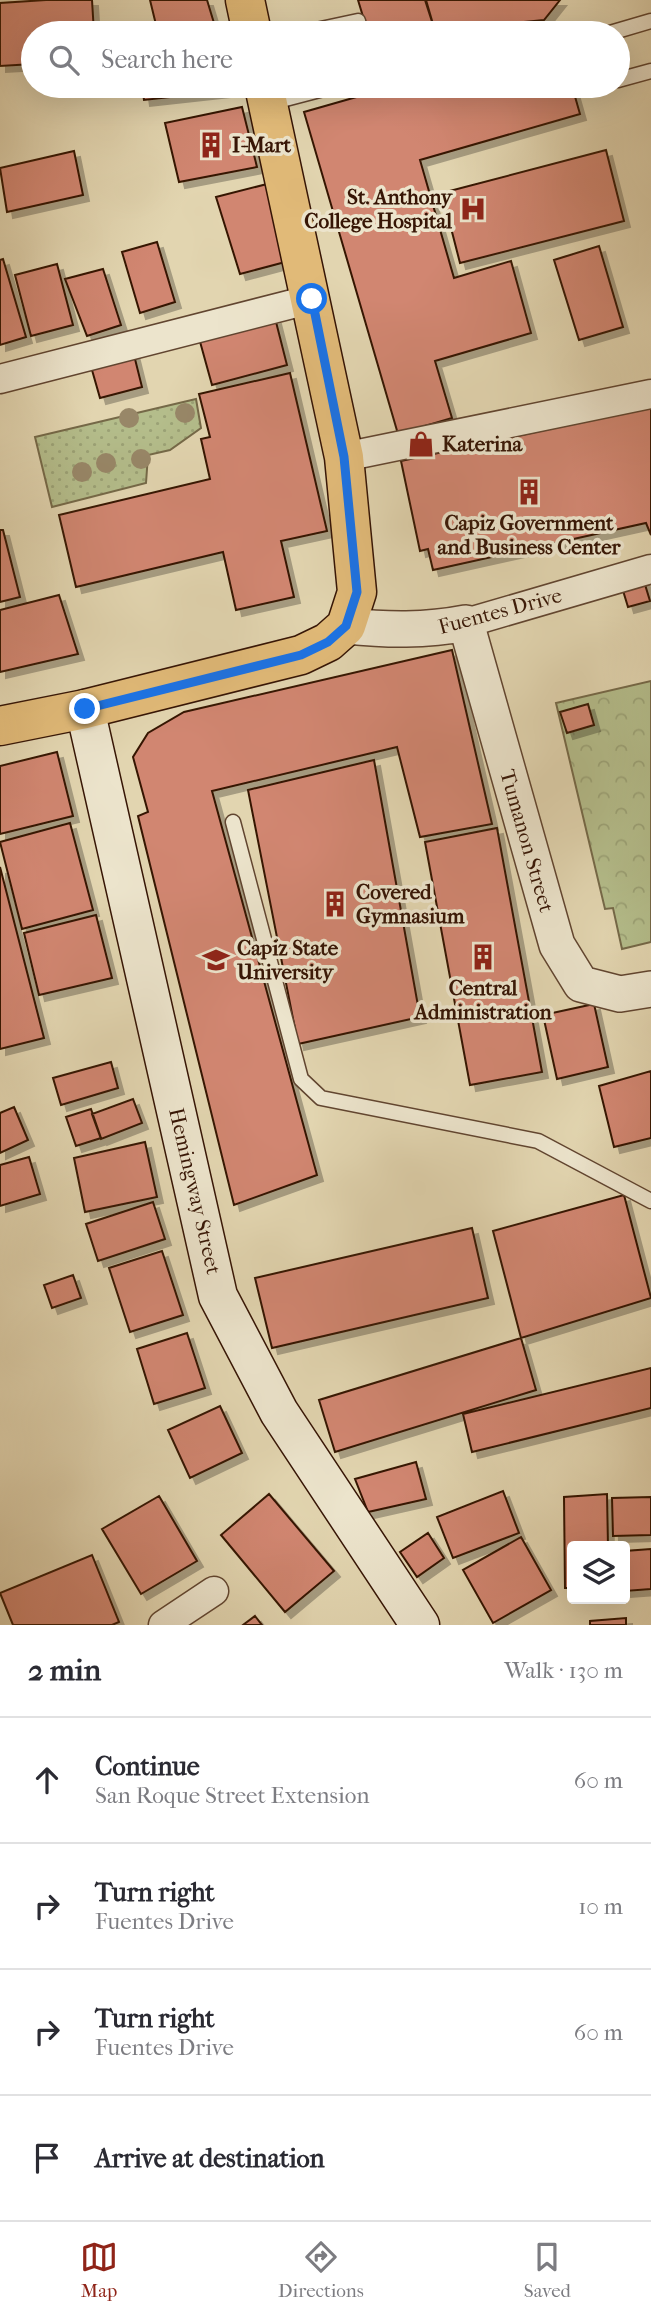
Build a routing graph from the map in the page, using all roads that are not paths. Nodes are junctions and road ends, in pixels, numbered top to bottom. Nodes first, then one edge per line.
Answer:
1 (244, 0) edge
2 (249, 21) edge
3 (651, 21) edge
4 (630, 27) edge
5 (651, 71) edge
6 (630, 76) edge
7 (267, 98) edge
8 (312, 299) junction
9 (0, 379) edge
10 (651, 394) edge
11 (344, 457) junction
12 (651, 569) edge
13 (352, 609) junction
14 (466, 623) junction
15 (85, 709) junction
16 (0, 726) edge
17 (233, 822) dead end
18 (651, 989) edge
19 (651, 1201) edge
20 (214, 1591) dead end
21 (163, 1625) edge
22 (420, 1625) edge

1 - 2 main road
3 - 4 lane
5 - 6 lane
7 - 8 main road
8 - 9 street
8 - 11 main road
10 - 11 street
11 - 13 main road
12 - 14 street, Fuentes Drive
13 - 14 street, Fuentes Drive
13 - 15 main road
14 - 18 street, Tumanon Street
15 - 16 main road
15 - 22 main road, Hemingway Street
17 - 19 lane
20 - 21 street

